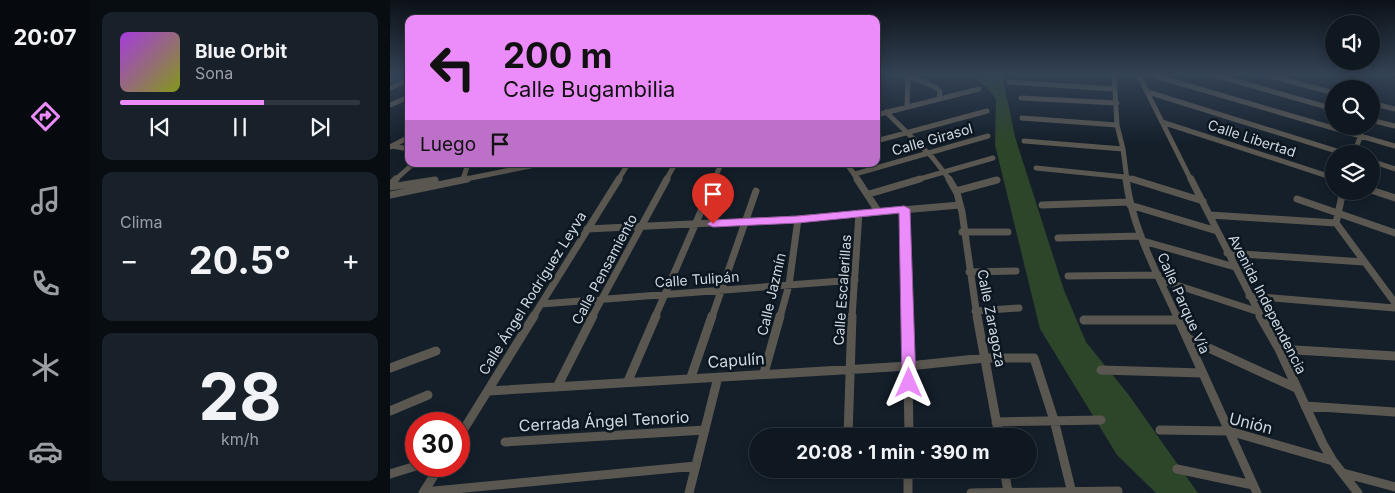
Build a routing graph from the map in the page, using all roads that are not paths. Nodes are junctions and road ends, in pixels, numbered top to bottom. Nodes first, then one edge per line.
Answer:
1 (907, 97) edge
2 (943, 97) edge
3 (1116, 97) edge
4 (1150, 97) edge
5 (1164, 97) edge
6 (1227, 97) edge
7 (1292, 97) edge
8 (938, 98) joint
9 (1021, 98) dead end
10 (405, 99) edge
11 (1117, 103) junction
12 (390, 105) edge
13 (907, 106) junction
14 (1325, 106) edge
15 (1380, 106) edge
16 (1395, 110) edge
17 (987, 111) dead end
18 (886, 112) junction
19 (880, 114) edge
20 (1022, 118) dead end
21 (1162, 122) junction
22 (1380, 122) edge
23 (1117, 125) junction
24 (1395, 126) edge
25 (906, 132) junction
26 (988, 136) dead end
27 (1361, 136) junction
28 (405, 139) edge
29 (880, 140) edge
30 (1024, 141) dead end
31 (1358, 145) edge
32 (391, 146) edge
33 (1395, 146) edge
34 (1325, 147) edge
35 (405, 148) edge
36 (1123, 150) junction
37 (926, 153) junction
38 (993, 158) dead end
39 (1380, 165) edge
40 (409, 167) edge
41 (467, 167) edge
42 (510, 167) edge
43 (626, 167) edge
44 (673, 167) edge
45 (720, 167) edge
46 (849, 167) edge
47 (879, 167) edge
48 (880, 167) edge
49 (1036, 168) dead end
50 (1395, 169) edge
51 (944, 172) junction
52 (439, 173) dead end
53 (855, 174) junction
54 (1325, 175) edge
55 (1125, 176) junction
56 (463, 179) junction
57 (996, 180) dead end
58 (434, 183) junction
59 (390, 186) edge
60 (756, 191) dead end
61 (956, 191) junction
62 (1380, 193) edge
63 (868, 194) junction
64 (390, 195) edge
65 (1395, 198) edge
66 (1297, 199) dead end
67 (1341, 200) edge
68 (1203, 201) junction
69 (1130, 204) junction
70 (960, 205) junction
71 (1042, 205) dead end
72 (904, 209) junction
73 (878, 211) junction
74 (859, 213) junction
75 (1338, 213) junction
76 (1210, 215) junction
77 (798, 219) junction
78 (746, 222) junction
79 (1336, 223) junction
80 (696, 224) junction
81 (641, 228) junction
82 (587, 229) junction
83 (1217, 231) junction
84 (962, 232) junction
85 (1008, 232) dead end
86 (1395, 233) edge
87 (1058, 238) dead end
88 (1142, 238) junction
89 (1227, 253) junction
90 (1364, 262) junction
91 (1235, 268) junction
92 (1016, 271) dead end
93 (969, 272) junction
94 (1068, 276) dead end
95 (1159, 278) junction
96 (855, 280) junction
97 (789, 285) junction
98 (722, 290) junction
99 (665, 294) junction
100 (1249, 296) junction
101 (601, 300) junction
102 (1395, 303) edge
103 (541, 304) junction
104 (1019, 308) dead end
105 (1395, 308) edge
106 (975, 311) junction
107 (1259, 312) junction
108 (1084, 320) dead end
109 (1178, 320) junction
110 (1187, 338) junction
111 (1278, 349) junction
112 (436, 351) dead end
113 (1395, 356) edge
114 (985, 358) junction
115 (909, 366) junction
116 (390, 368) edge
117 (849, 368) junction
118 (1101, 370) dead end
119 (764, 373) junction
120 (1202, 374) junction
121 (718, 376) junction
122 (691, 377) junction
123 (628, 381) junction
124 (556, 387) junction
125 (1296, 388) junction
126 (488, 391) junction
127 (428, 395) dead end
128 (1305, 406) junction
129 (390, 410) edge
130 (1395, 412) edge
131 (470, 420) edge
132 (1054, 420) junction
133 (1101, 420) dead end
134 (996, 422) junction
135 (848, 428) edge
136 (909, 428) edge
137 (997, 428) edge
138 (705, 430) junction
139 (1160, 430) dead end
140 (1229, 431) junction
141 (505, 442) dead end
142 (1333, 461) junction
143 (696, 466) junction
144 (405, 469) edge
145 (1177, 469) dead end
146 (1343, 473) junction
147 (390, 474) edge
148 (433, 477) edge
149 (908, 478) edge
150 (1006, 478) edge
151 (1395, 487) edge
152 (1255, 489) edge
153 (1118, 491) dead end
154 (424, 492) edge
155 (1008, 492) edge
156 (1072, 492) edge
157 (689, 493) edge
158 (908, 493) edge
159 (971, 493) edge
160 (996, 493) edge
161 (1358, 493) edge

1 - 13 street
2 - 8 street
3 - 11 street, Calle Parque Vía
4 - 21 street, Avenida Independencia
5 - 34 street
6 - 27 street
7 - 14 street
8 - 13 street
9 - 11 street
10 - 12 street
11 - 23 street, Calle Parque Vía
13 - 18 street
15 - 16 street
17 - 25 street
18 - 19 street
18 - 25 street, Calle Zaragoza
20 - 23 street
21 - 54 street, Calle Libertad
21 - 68 street, Avenida Independencia
22 - 24 street
23 - 36 street, Calle Parque Vía
25 - 29 street
25 - 37 street, Calle Zaragoza
26 - 37 street, Calle Girasol
27 - 31 street
27 - 33 street
28 - 32 street
30 - 36 street
32 - 35 street
36 - 55 street, Calle Parque Vía
37 - 48 street, Calle Girasol
37 - 51 street, Calle Zaragoza
38 - 51 street
39 - 50 street
40 - 59 street
41 - 56 street
42 - 56 street
43 - 82 street, Calle Ángel Rodríguez Leyva
44 - 81 street, Calle Pensamiento
45 - 80 street
46 - 53 street
47 - 53 street, Calle Girasol
49 - 55 street
51 - 61 street, Calle Zaragoza
51 - 63 street
52 - 58 street
53 - 63 street
55 - 68 street
55 - 69 street, Calle Parque Vía
56 - 58 street
57 - 61 street
58 - 59 street
58 - 64 street
60 - 78 street
61 - 70 street, Calle Zaragoza
62 - 65 street
63 - 73 street
66 - 75 street
67 - 75 street
68 - 76 street, Avenida Independencia
69 - 71 street
69 - 83 street
69 - 88 street, Calle Parque Vía
70 - 72 street
70 - 84 street, Calle Zaragoza
72 - 73 street
72 - 115 street
73 - 74 street
74 - 77 street
74 - 96 street, Calle Escalerillas
75 - 79 street
75 - 86 street
76 - 79 street
76 - 83 street, Avenida Independencia
77 - 78 street
77 - 97 street, Calle Jazmín
78 - 80 street
78 - 98 street
79 - 90 street
80 - 81 street
80 - 99 street
81 - 82 street
81 - 101 street, Calle Pensamiento
82 - 103 street, Calle Ángel Rodríguez Leyva
83 - 89 street, Avenida Independencia
84 - 85 street
84 - 93 street, Calle Zaragoza
87 - 88 street
88 - 91 street
88 - 95 street, Calle Parque Vía
89 - 90 street
89 - 91 street, Avenida Independencia
90 - 102 street
91 - 100 street, Avenida Independencia
92 - 93 street
93 - 106 street, Calle Zaragoza
94 - 95 street
95 - 107 street
95 - 109 street, Calle Parque Vía
96 - 97 street, Calle Tulipán
96 - 117 street, Calle Escalerillas
97 - 98 street, Calle Tulipán
97 - 119 street, Calle Jazmín
98 - 99 street, Calle Tulipán
98 - 122 street
99 - 101 street, Calle Tulipán
99 - 123 street
100 - 105 street
100 - 107 street, Avenida Independencia
101 - 103 street, Calle Tulipán
101 - 124 street, Calle Pensamiento
103 - 126 street, Calle Ángel Rodríguez Leyva
104 - 106 street
106 - 114 street, Calle Zaragoza
107 - 111 street, Avenida Independencia
108 - 109 street
109 - 110 street, Calle Parque Vía
110 - 120 street, Calle Parque Vía
110 - 125 street
111 - 113 street
111 - 125 street, Avenida Independencia
112 - 116 street
114 - 115 street, Capulín
114 - 132 street, Capulín
114 - 134 street, Calle Zaragoza
115 - 117 street, Capulín
115 - 136 street
117 - 119 street, Capulín
117 - 135 street, Calle Escalerillas
118 - 120 street
119 - 121 street, Capulín
120 - 140 street, Calle Parque Vía
121 - 122 street, Capulín
121 - 138 street
122 - 123 street, Capulín
123 - 124 street, Capulín
124 - 126 street, Capulín
125 - 128 street, Avenida Independencia
126 - 131 street, Calle Ángel Rodríguez Leyva
127 - 129 street
128 - 130 street
128 - 142 street, Avenida Independencia
132 - 133 street
132 - 134 street
132 - 156 street
134 - 137 street, Calle Zaragoza
138 - 141 street, Cerrada Ángel Tenorio
138 - 143 street
139 - 140 street, Unión
140 - 142 street, Unión
140 - 152 street, Calle Parque Vía
142 - 146 street, Avenida Independencia
143 - 154 street
143 - 157 street
144 - 147 street
145 - 152 street
146 - 151 street
146 - 161 street, Avenida Independencia
148 - 154 street
149 - 158 street
150 - 155 street
153 - 156 street
155 - 156 street
155 - 160 street
159 - 160 street

